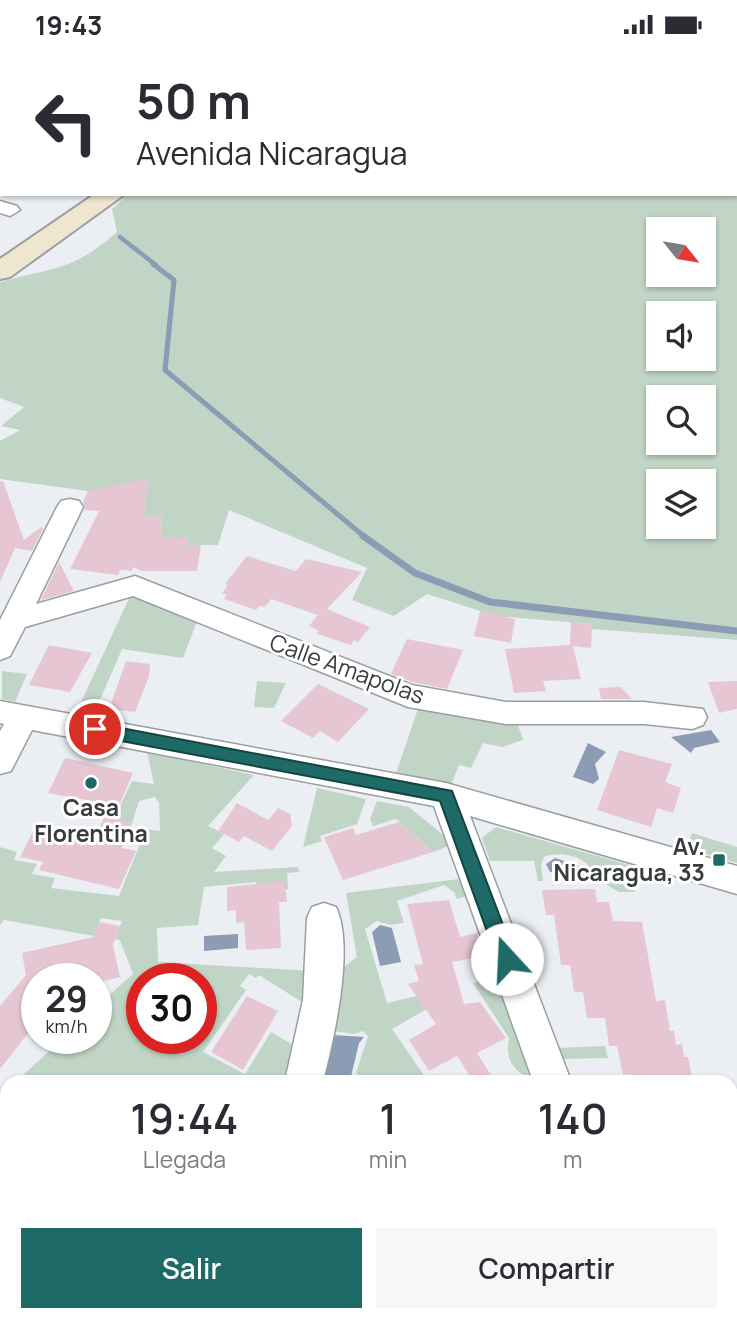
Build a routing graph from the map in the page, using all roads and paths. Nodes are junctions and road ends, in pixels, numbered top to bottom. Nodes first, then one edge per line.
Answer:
1 (84, 196) edge
2 (109, 196) edge
3 (0, 253) edge
4 (0, 271) edge
5 (70, 507) dead end
6 (15, 620) junction
7 (0, 649) edge
8 (12, 714) edge
9 (692, 717) dead end
10 (0, 762) edge
11 (446, 796) junction
12 (737, 880) edge
13 (324, 918) dead end
14 (306, 1075) edge
15 (550, 1075) edge

1 - 3 main road
2 - 4 main road
5 - 6 street
6 - 7 street
6 - 9 street, Calle Amapolas
8 - 10 street
8 - 11 street
11 - 12 street
11 - 15 street
13 - 14 street

